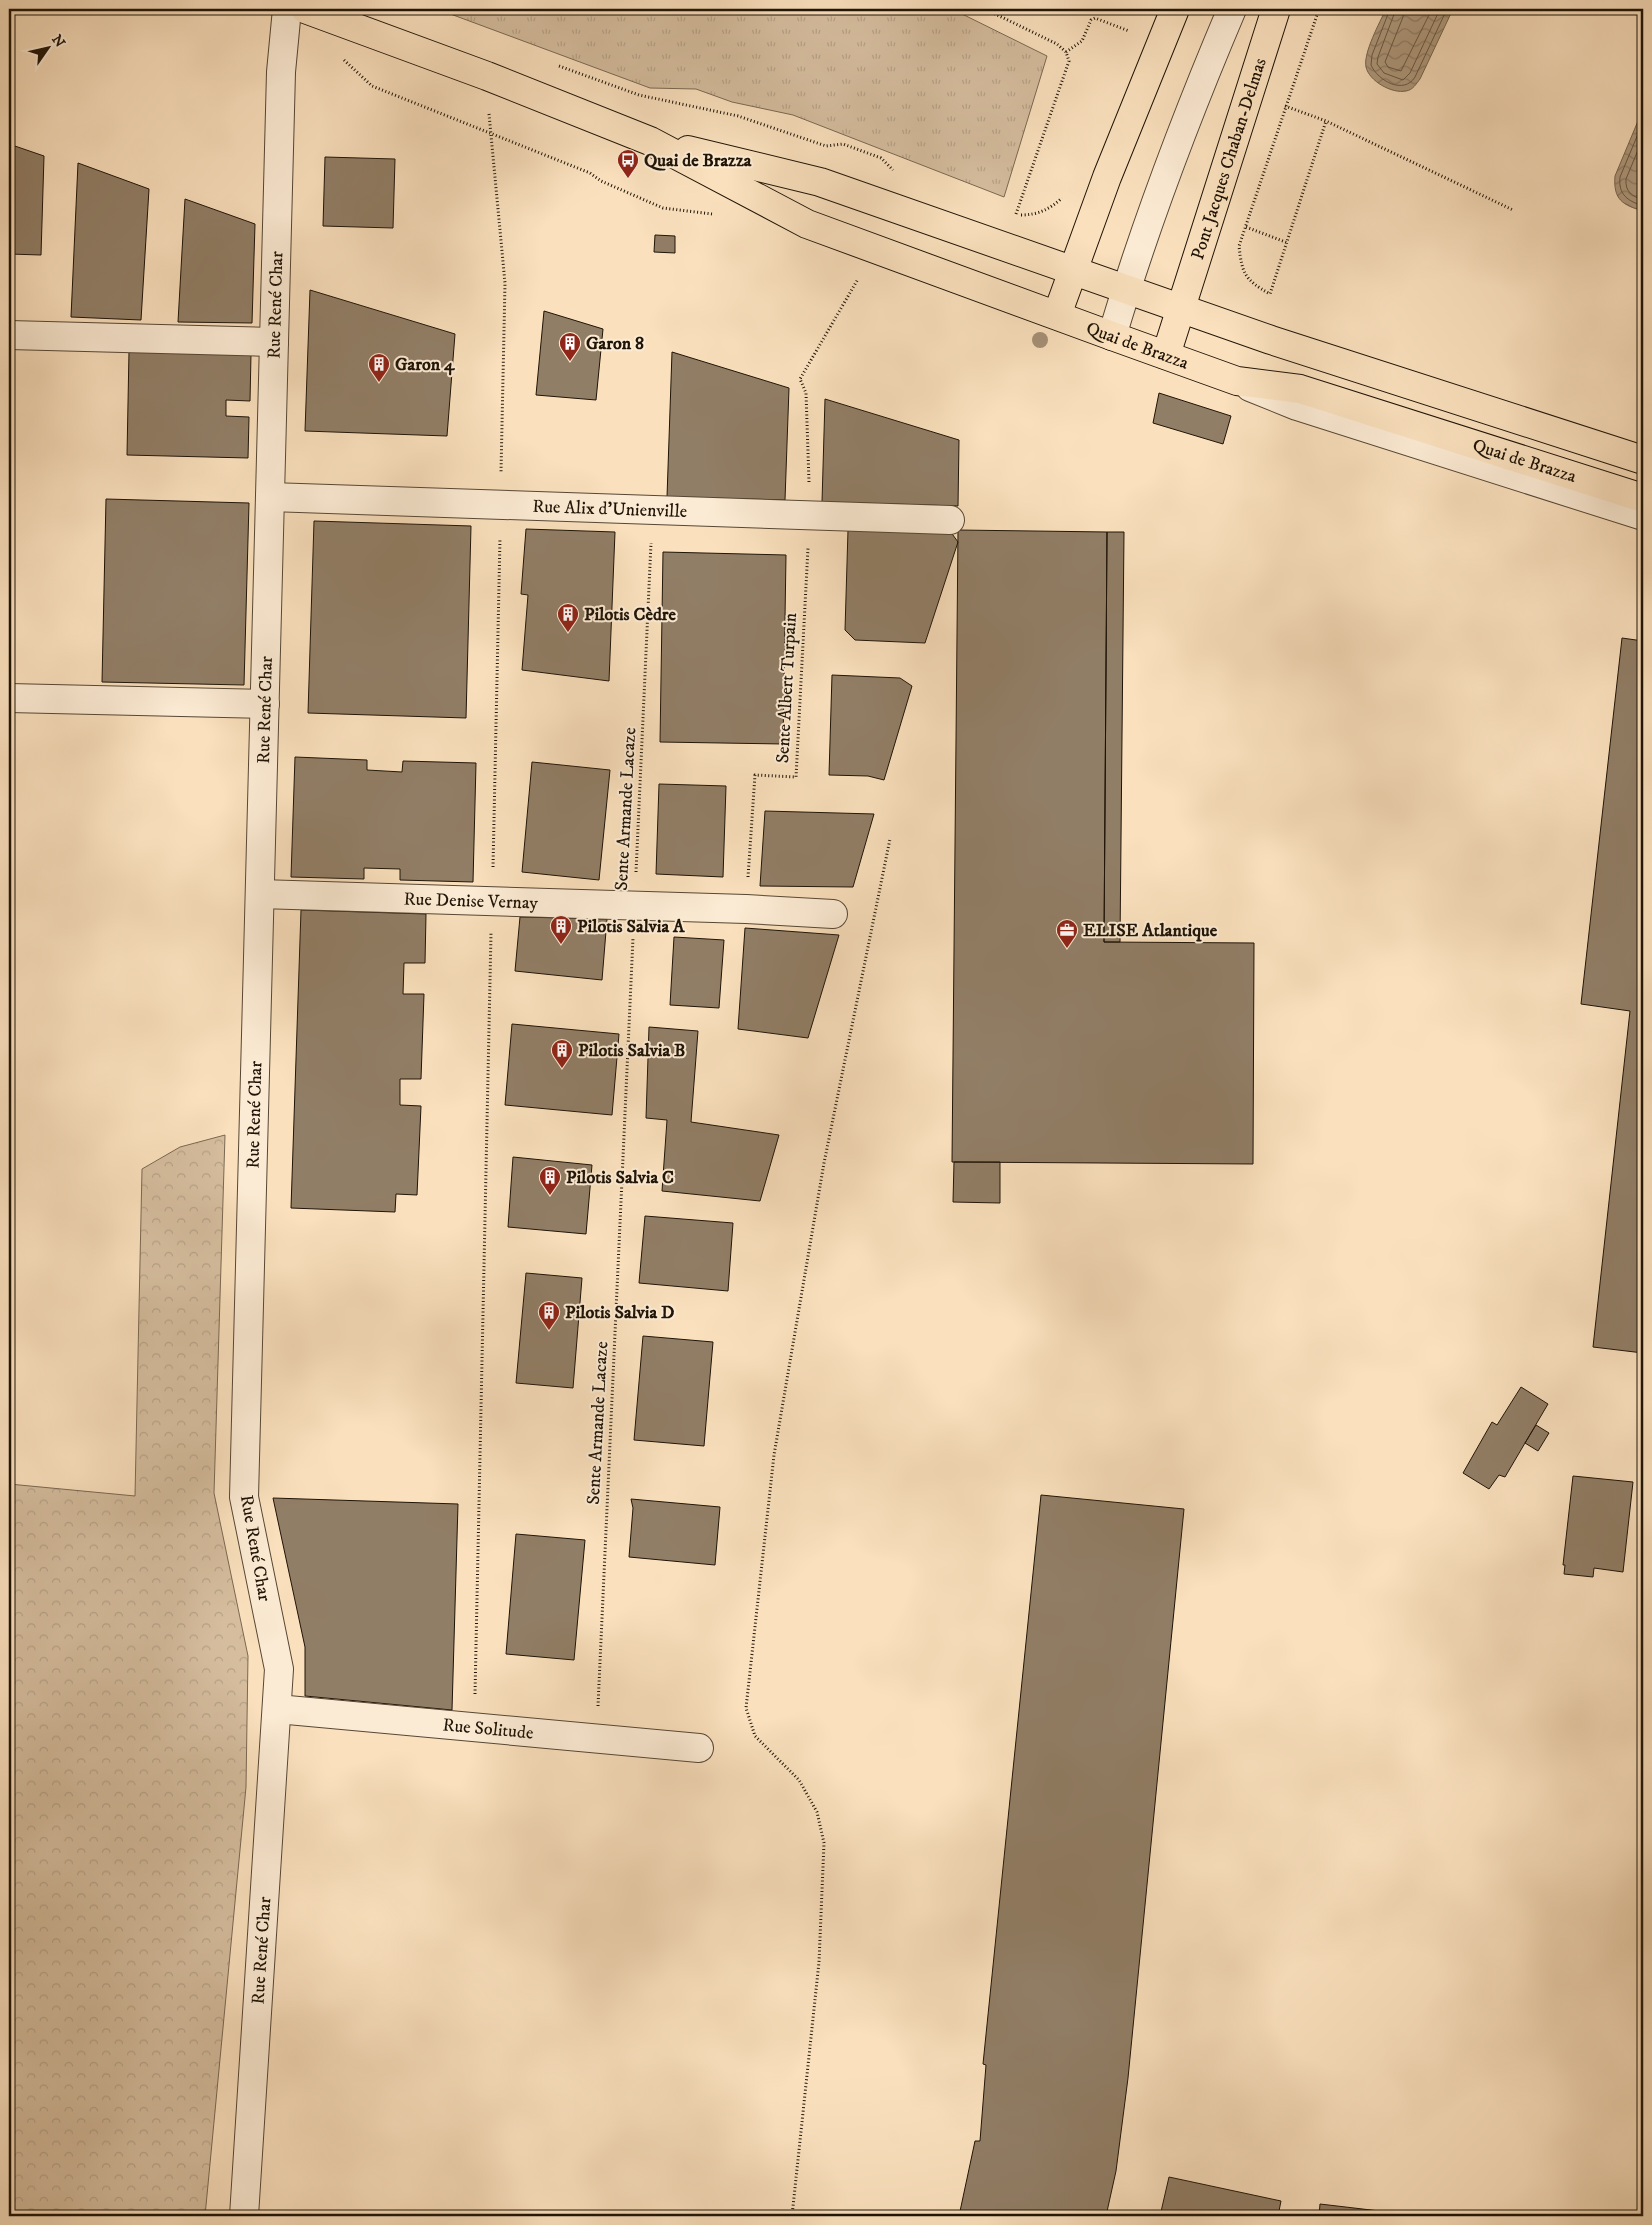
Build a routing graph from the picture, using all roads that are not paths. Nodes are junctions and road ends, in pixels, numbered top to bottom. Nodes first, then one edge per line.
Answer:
1 (287, 9) edge
2 (305, 9) edge
3 (1175, 9) edge
4 (1224, 9) edge
5 (1232, 9) edge
6 (1276, 9) edge
7 (1208, 65) junction
8 (650, 141) junction
9 (1073, 270) junction
10 (1126, 289) junction
11 (1182, 309) junction
12 (1057, 315) junction
13 (9, 335) edge
14 (1112, 336) junction
15 (274, 342) junction
16 (1166, 355) junction
17 (1238, 381) junction
18 (1643, 460) edge
19 (270, 497) junction
20 (1643, 498) edge
21 (1643, 516) edge
22 (950, 520) dead end
23 (9, 698) edge
24 (265, 704) junction
25 (260, 894) junction
26 (833, 914) dead end
27 (278, 1710) junction
28 (699, 1748) dead end
29 (244, 2216) edge

1 - 15 street, Rue René Char
2 - 8 main road, Quai de Brazza
3 - 9 main road
4 - 7 street
5 - 7 street
6 - 11 main road, Pont Jacques Chaban-Delmas
7 - 10 street
8 - 9 main road, Quai de Brazza
8 - 12 main road, Quai de Brazza
9 - 10 main road, Quai de Brazza
9 - 12 main road
10 - 11 main road, Quai de Brazza
10 - 14 street
11 - 16 main road, Pont Jacques Chaban-Delmas
11 - 18 main road, Quai de Brazza
12 - 14 main road, Quai de Brazza
13 - 15 street
14 - 16 main road, Quai de Brazza
15 - 19 street, Rue René Char
16 - 17 main road, Quai de Brazza
17 - 20 main road, Quai de Brazza
17 - 21 street
19 - 22 street, Rue Alix d'Unienville
19 - 24 street, Rue René Char
23 - 24 street
24 - 25 street, Rue René Char
25 - 26 street, Rue Denise Vernay
25 - 27 street, Rue René Char
27 - 28 street, Rue Solitude
27 - 29 street, Rue René Char

